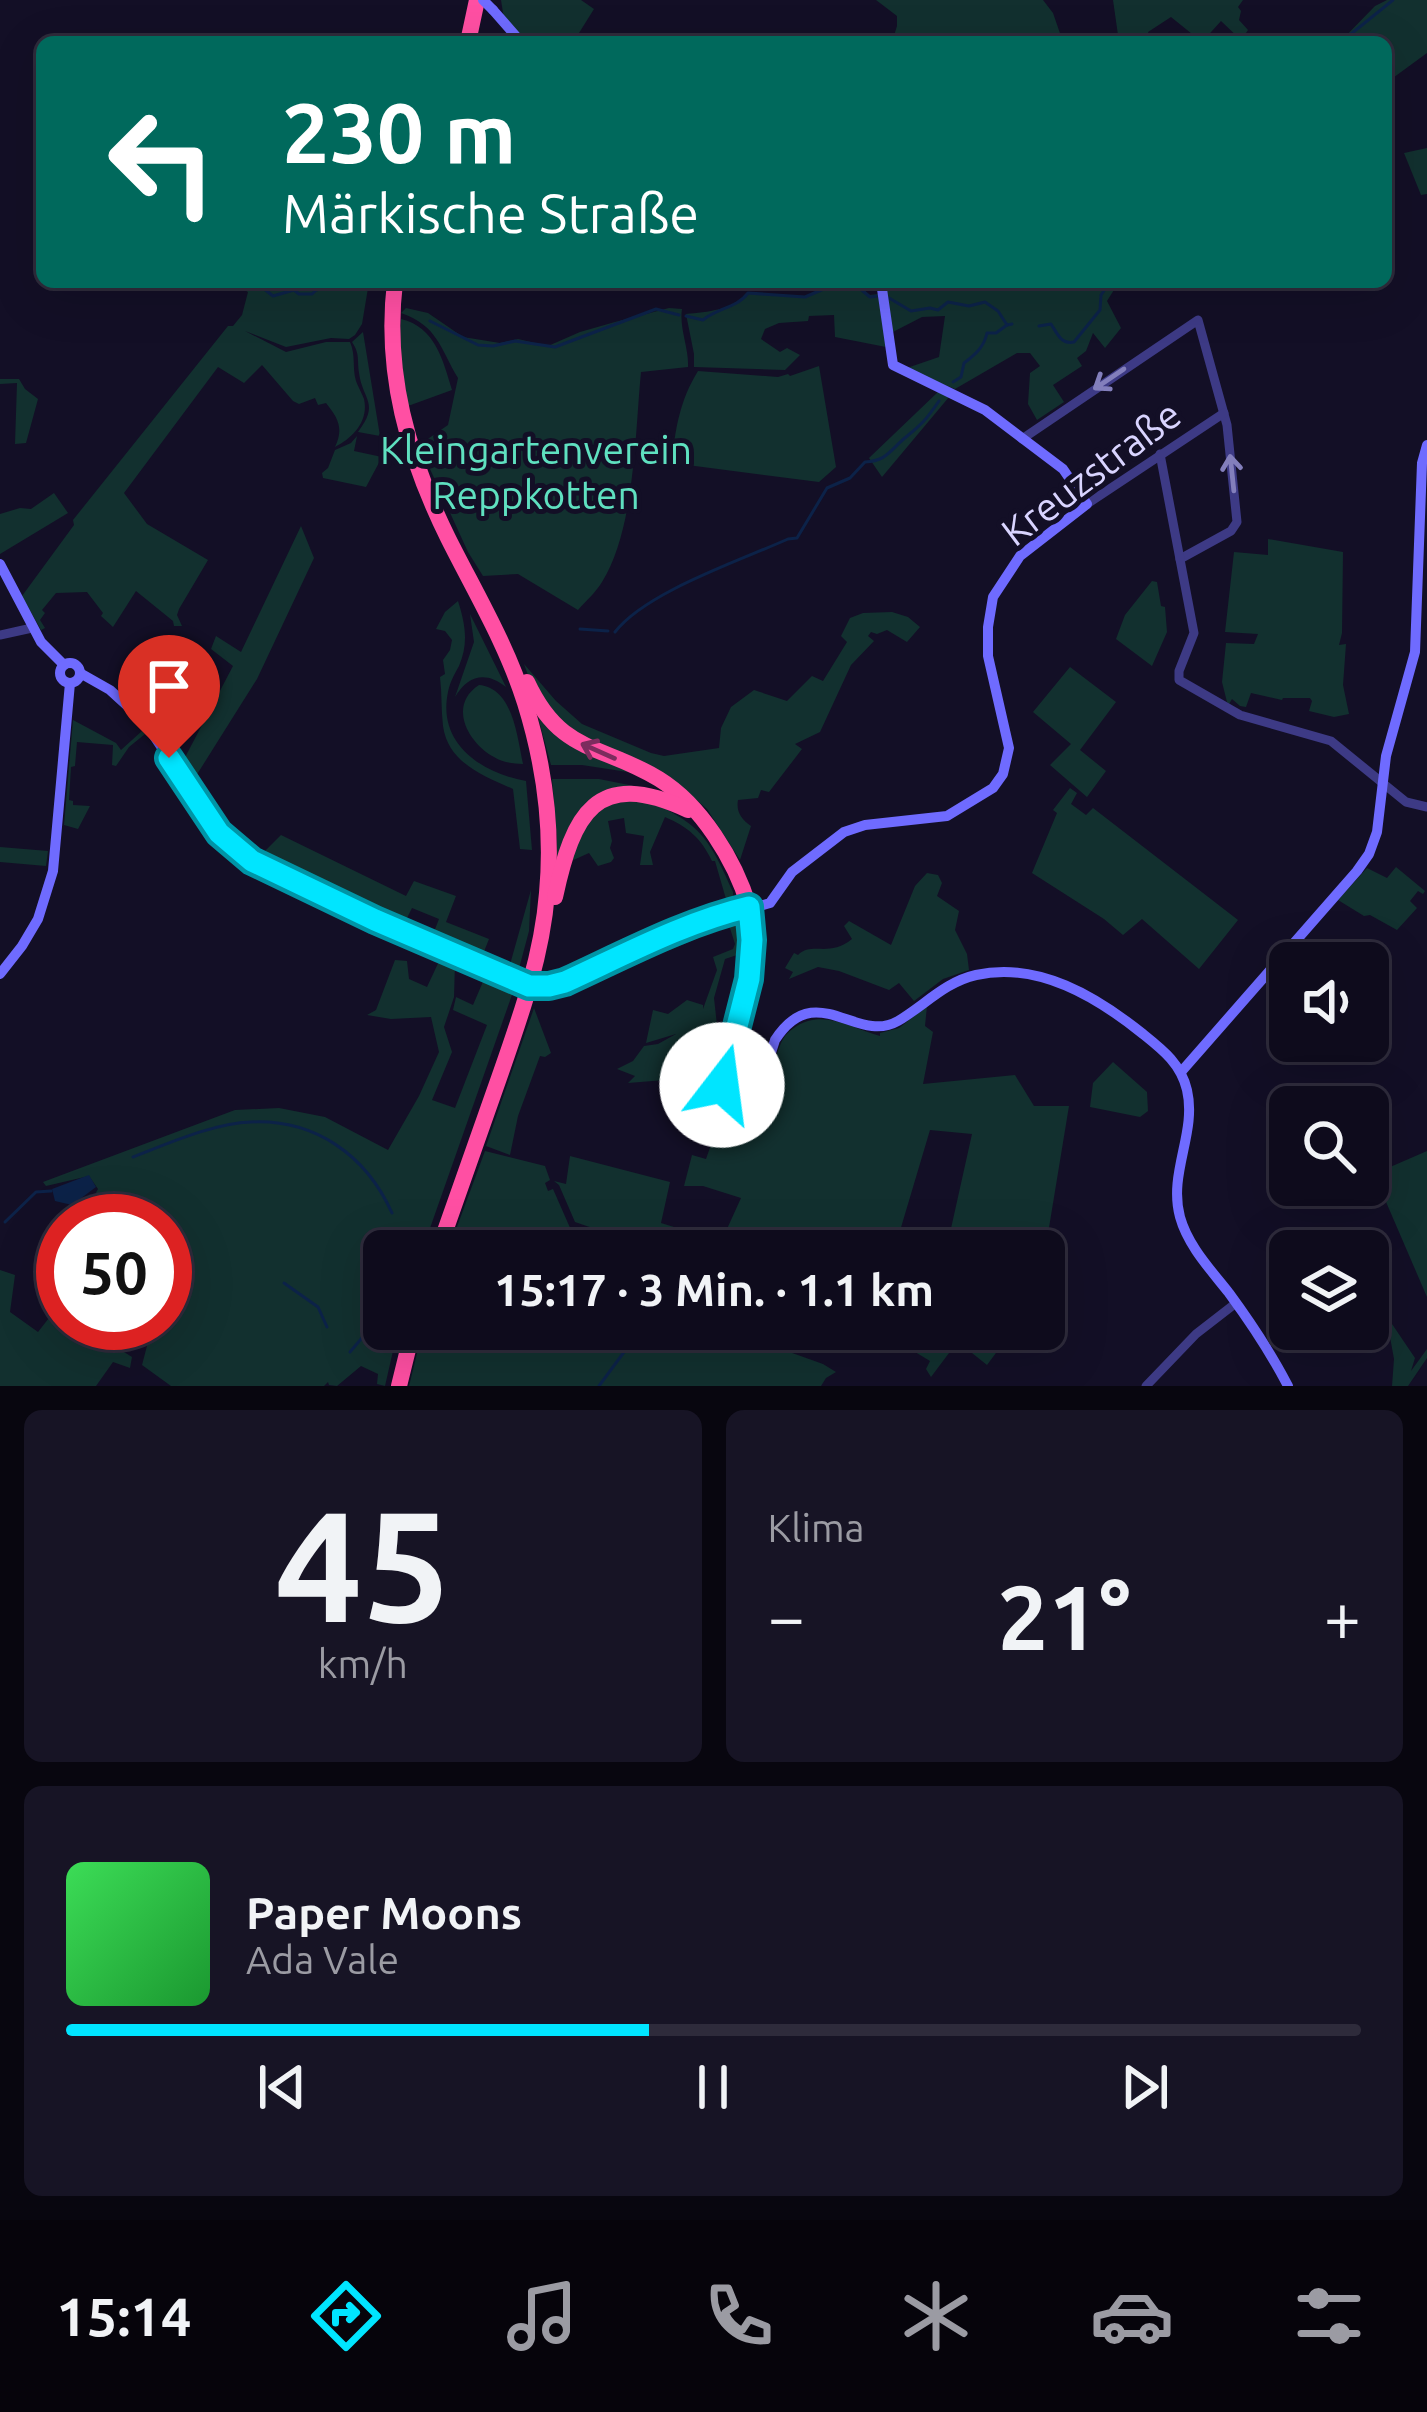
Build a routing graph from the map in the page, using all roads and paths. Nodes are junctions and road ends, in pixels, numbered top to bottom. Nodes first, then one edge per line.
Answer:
1 (484, 2) edge
2 (473, 36) edge
3 (515, 36) edge
4 (398, 288) edge
5 (882, 288) edge
6 (1224, 413) junction
7 (1022, 439) junction
8 (1427, 446) edge
9 (1160, 454) junction
10 (1088, 504) junction
11 (1180, 560) junction
12 (0, 564) edge
13 (479, 587) junction
14 (32, 628) junction
15 (0, 635) edge
16 (513, 653) junction
17 (75, 678) junction
18 (1386, 756) junction
19 (542, 757) junction
20 (1361, 767) junction
21 (1382, 784) junction
22 (548, 792) junction
23 (1406, 802) junction
24 (1427, 807) edge
25 (695, 813) junction
26 (1380, 814) junction
27 (748, 909) junction
28 (548, 930) junction
29 (0, 974) edge
30 (1167, 1053) junction
31 (1190, 1060) junction
32 (1181, 1072) junction
33 (448, 1230) edge
34 (449, 1230) edge
35 (1236, 1303) junction
36 (411, 1350) edge
37 (402, 1386) edge
38 (1146, 1386) edge
39 (1288, 1386) edge

1 - 2 highway
1 - 3 main road
4 - 13 highway
5 - 7 main road
6 -> 7 street
6 - 9 street, Kreuzstraße
11 -> 6 street
7 - 10 main road
8 - 18 main road
9 - 10 street, Kreuzstraße
9 - 11 street
10 - 27 main road, Kreuzstraße
11 - 20 street
12 - 14 main road
13 - 16 highway
13 - 19 highway
14 - 15 street
14 - 17 main road
16 - 19 highway
25 -> 16 highway
17 - 27 main road, bridge
17 - 29 main road
18 - 20 street
18 - 21 main road
19 - 22 highway
20 - 21 street
21 - 23 street
21 - 26 main road
22 - 28 highway
22 - 33 highway
23 - 24 street
23 - 26 street
25 - 27 highway
25 - 28 highway
26 - 31 main road
27 - 30 main road
28 - 34 highway
30 - 31 main road
30 - 32 main road
31 - 32 main road
32 - 35 main road
35 - 38 street
35 - 39 main road
36 - 37 highway

